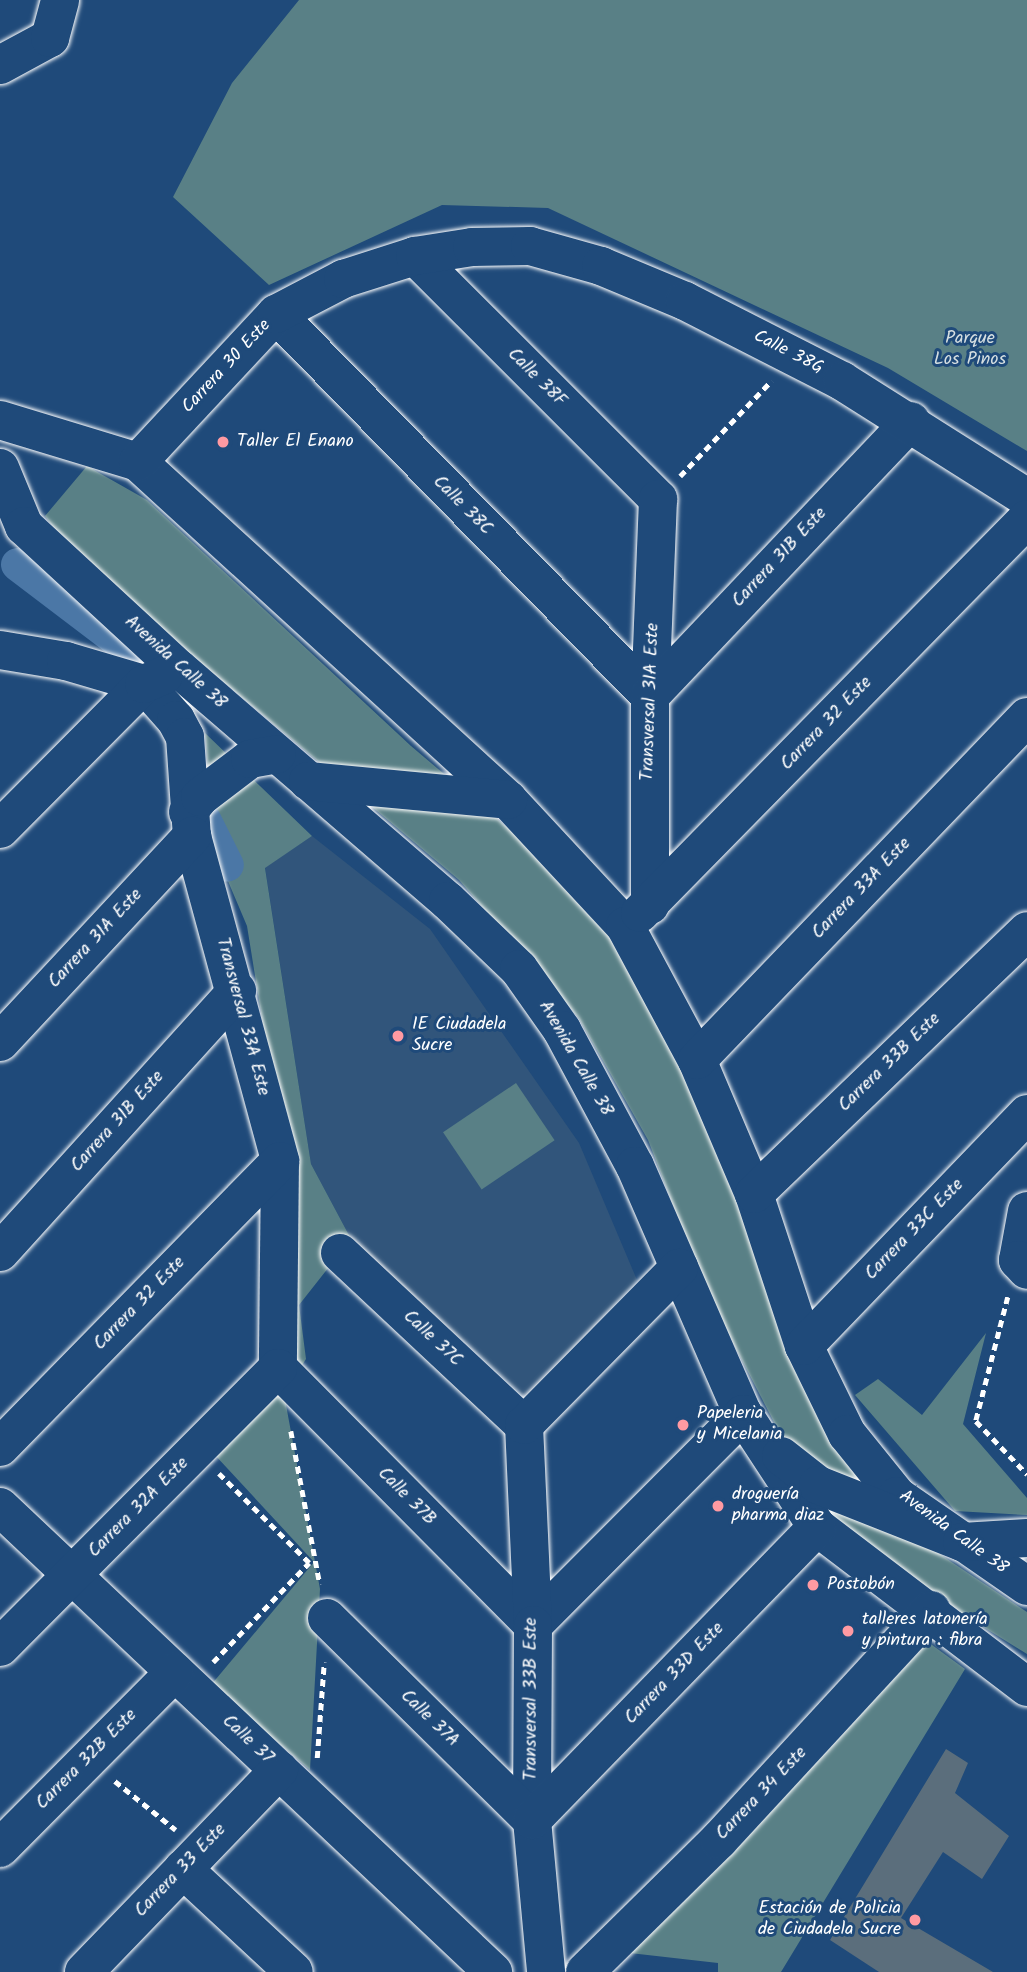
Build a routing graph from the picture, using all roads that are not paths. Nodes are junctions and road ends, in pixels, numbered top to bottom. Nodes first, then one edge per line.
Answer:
1 (60, 0) edge
2 (0, 65) edge
3 (530, 246) joint
4 (415, 256) junction
5 (276, 314) junction
6 (0, 420) edge
7 (911, 421) junction
8 (138, 462) junction
9 (0, 468) edge
10 (1027, 498) edge
11 (658, 499) joint
12 (1027, 519) edge
13 (12, 536) edge
14 (0, 650) edge
15 (179, 669) junction
16 (144, 684) junction
17 (650, 696) junction
18 (1027, 717) edge
19 (277, 754) junction
20 (308, 781) junction
21 (508, 800) junction
22 (190, 824) junction
23 (0, 829) edge
24 (638, 915) junction
25 (1027, 931) edge
26 (237, 991) junction
27 (0, 1042) edge
28 (697, 1060) junction
29 (1027, 1114) edge
30 (280, 1161) junction
31 (754, 1194) junction
32 (1027, 1211) edge
33 (0, 1252) edge
34 (340, 1253) dead end
35 (1023, 1265) edge
36 (679, 1268) junction
37 (804, 1346) junction
38 (278, 1368) junction
39 (524, 1425) junction
40 (751, 1427) junction
41 (0, 1447) edge
42 (0, 1507) edge
43 (817, 1527) junction
44 (1027, 1538) edge
45 (962, 1542) junction
46 (72, 1575) junction
47 (1027, 1586) edge
48 (931, 1610) junction
49 (327, 1618) dead end
50 (533, 1625) junction
51 (0, 1647) edge
52 (182, 1679) junction
53 (1027, 1687) edge
54 (279, 1770) junction
55 (532, 1820) junction
56 (0, 1849) edge
57 (192, 1860) junction
58 (84, 1972) edge
59 (294, 1972) edge
60 (493, 1972) edge
61 (546, 1972) edge
62 (585, 1972) edge

1 - 2 street
3 - 4 street, Carrera 30 Este
3 - 7 street, Calle 38G
4 - 5 street, Carrera 30 Este
4 - 11 street, Calle 38F
5 - 8 street, Carrera 30 Este
5 - 17 street, Calle 38C
6 - 8 street, Avenida Calle 38
7 - 10 street, Calle 38G
7 - 17 street, Carrera 31B Este
8 - 21 street, Avenida Calle 38
9 - 13 street, Avenida Calle 38
11 - 17 street, Transversal 31A Este
12 - 24 street, Carrera 32 Este
13 - 15 street, Avenida Calle 38
14 - 16 street
15 - 16 street
15 - 19 street, Avenida Calle 38
16 - 22 street, Transversal 33A Este
16 - 23 street
17 - 24 street, Transversal 31A Este
18 - 28 street, Carrera 33A Este
19 - 20 street, Avenida Calle 38
19 - 22 street, Carrera 31A Este
20 - 21 street
20 - 36 street, Avenida Calle 38
21 - 24 street, Avenida Calle 38
22 - 26 street, Transversal 33A Este
22 - 27 street, Carrera 31A Este
24 - 28 street, Avenida Calle 38
25 - 31 street, Carrera 33B Este
26 - 30 street, Transversal 33A Este
26 - 33 street, Carrera 31B Este
28 - 31 street, Avenida Calle 38
29 - 37 street, Carrera 33C Este
30 - 38 street, Transversal 33A Este
30 - 41 street, Carrera 32 Este
31 - 37 street, Avenida Calle 38
32 - 35 street
34 - 39 street, Calle 37C
36 - 39 street
36 - 40 street, Avenida Calle 38
37 - 45 street, Avenida Calle 38
38 - 46 street, Carrera 32A Este
38 - 50 street, Calle 37B
39 - 50 street, Transversal 33B Este
40 - 43 street, Avenida Calle 38
40 - 45 street
40 - 50 street
42 - 46 street, Calle 37
43 - 48 street, Avenida Calle 38
43 - 55 street, Carrera 33D Este
44 - 45 street
45 - 47 street, Avenida Calle 38
46 - 51 street, Carrera 32A Este
46 - 52 street, Calle 37
48 - 53 street, Avenida Calle 38
48 - 62 street, Carrera 34 Este
49 - 55 street, Calle 37A
50 - 55 street, Transversal 33B Este
52 - 54 street, Calle 37
52 - 56 street, Carrera 32B Este
54 - 57 street, Carrera 33 Este
54 - 60 street, Calle 37
55 - 61 street, Transversal 33B Este
57 - 58 street, Carrera 33 Este
57 - 59 street

